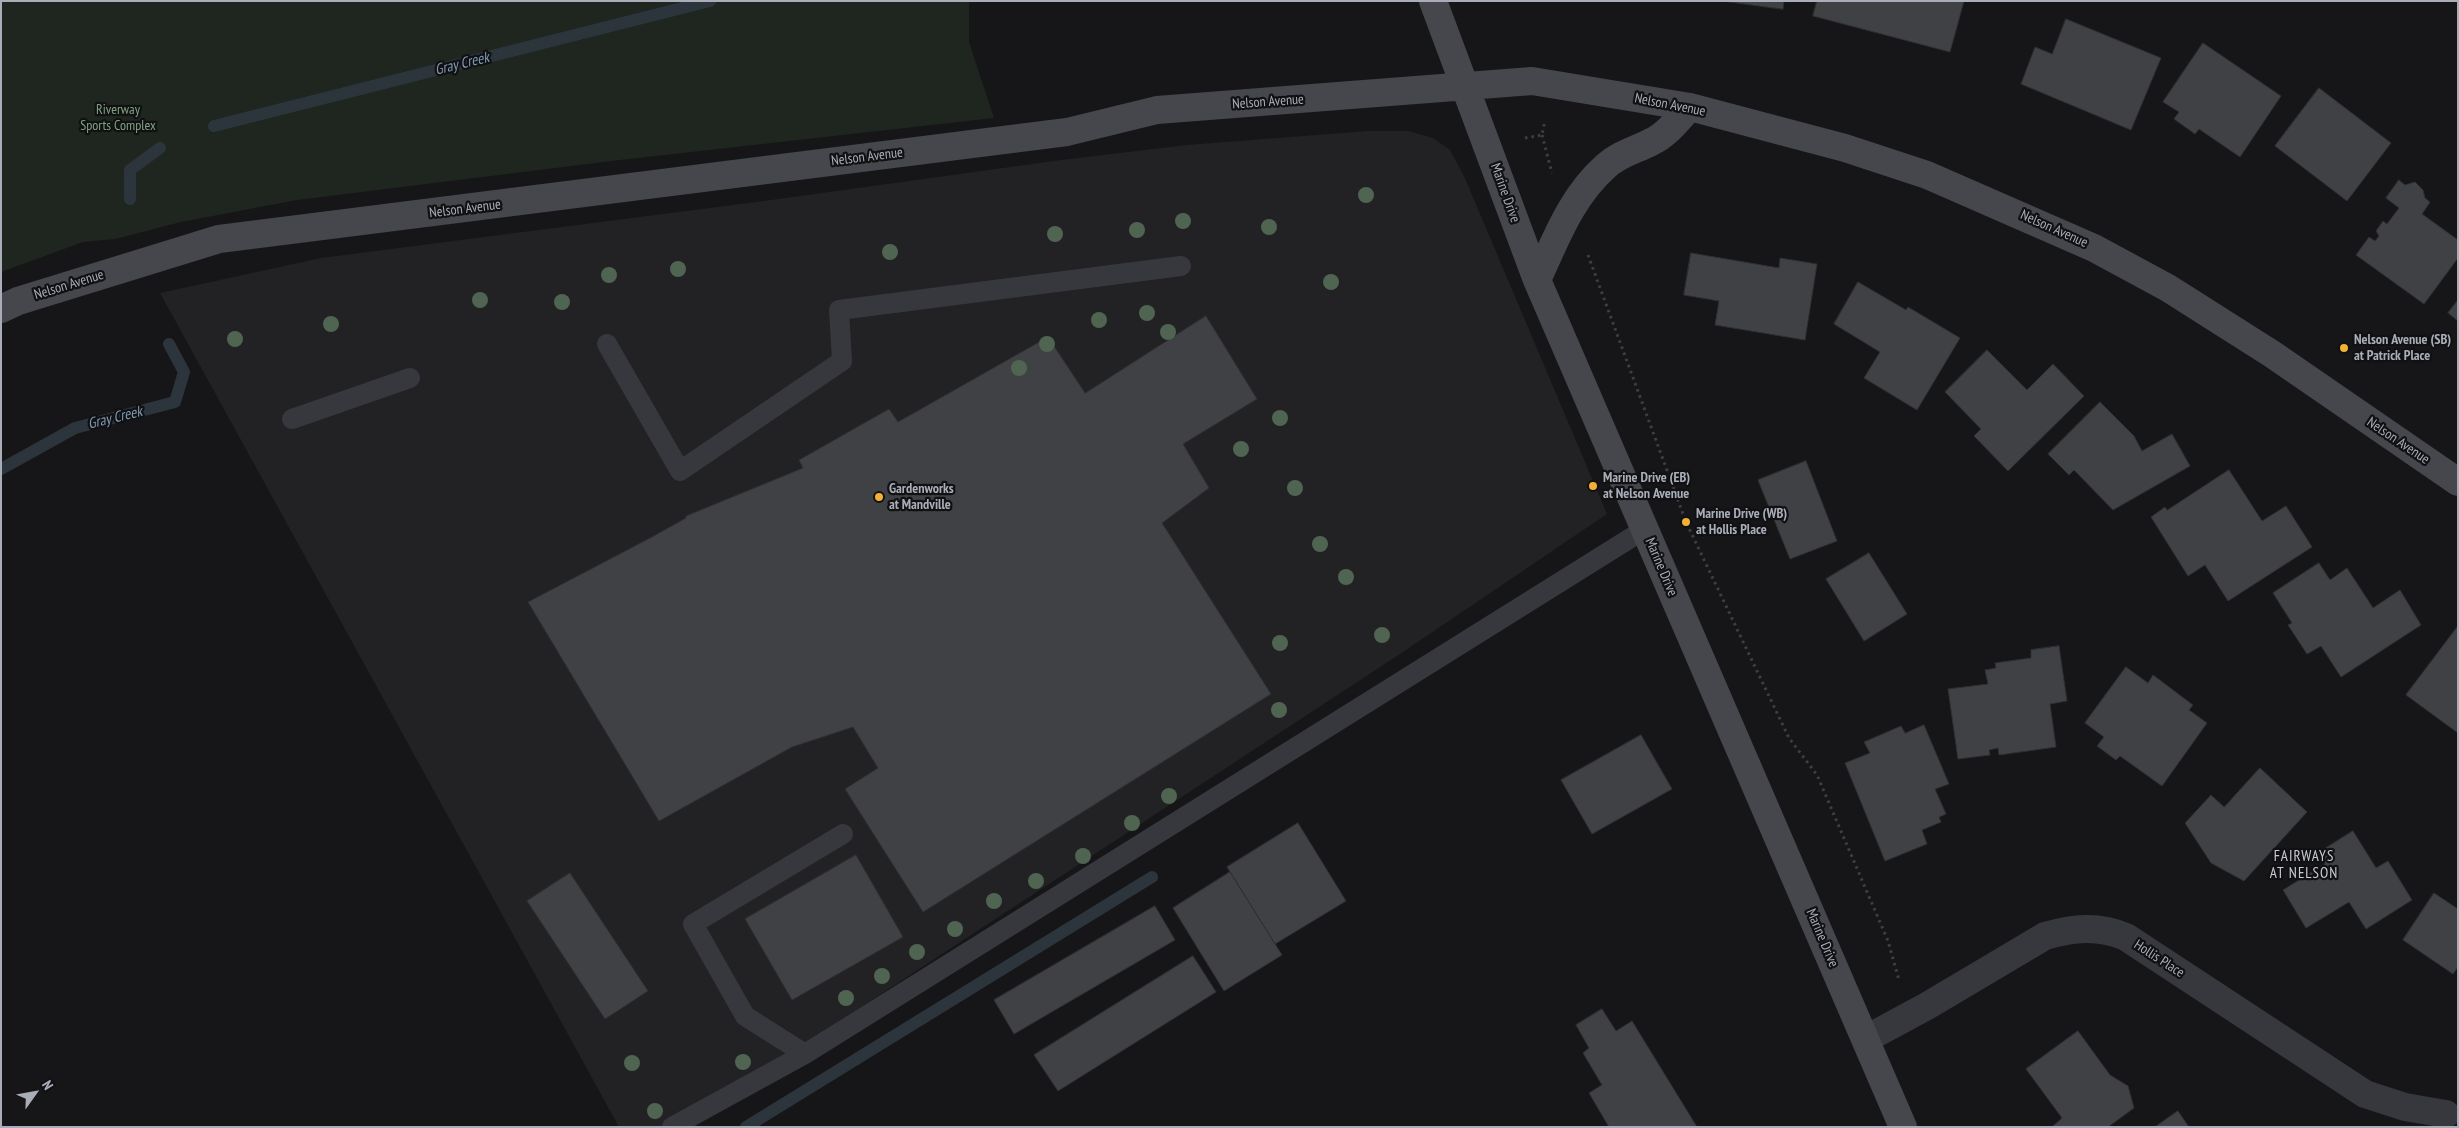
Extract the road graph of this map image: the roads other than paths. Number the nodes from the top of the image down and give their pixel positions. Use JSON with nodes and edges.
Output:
{"nodes":[{"id":1,"x":1433,"y":1,"type":"edge"},
{"id":2,"x":1464,"y":85,"type":"junction"},
{"id":3,"x":1690,"y":107,"type":"junction"},
{"id":4,"x":1181,"y":266,"type":"dead end"},
{"id":5,"x":1537,"y":280,"type":"junction"},
{"id":6,"x":1,"y":309,"type":"edge"},
{"id":7,"x":607,"y":344,"type":"dead end"},
{"id":8,"x":410,"y":378,"type":"dead end"},
{"id":9,"x":292,"y":419,"type":"dead end"},
{"id":10,"x":2458,"y":482,"type":"edge"},
{"id":11,"x":1645,"y":529,"type":"junction"},
{"id":12,"x":843,"y":834,"type":"dead end"},
{"id":13,"x":1866,"y":1039,"type":"junction"},
{"id":14,"x":805,"y":1054,"type":"junction"},
{"id":15,"x":2446,"y":1114,"type":"dead end"},
{"id":16,"x":672,"y":1127,"type":"edge"},
{"id":17,"x":1903,"y":1127,"type":"edge"}],
"edges":[{"from":1,"to":2,"type":"street","name":"Marine Drive"},
{"from":2,"to":3,"type":"street","name":"Nelson Avenue"},
{"from":2,"to":5,"type":"street","name":"Marine Drive"},
{"from":2,"to":6,"type":"street","name":"Nelson Avenue"},
{"from":3,"to":5,"type":"street"},
{"from":3,"to":10,"type":"street","name":"Nelson Avenue"},
{"from":4,"to":7,"type":"lane"},
{"from":5,"to":11,"type":"street","name":"Marine Drive"},
{"from":8,"to":9,"type":"lane"},
{"from":11,"to":13,"type":"street","name":"Marine Drive"},
{"from":11,"to":14,"type":"lane"},
{"from":12,"to":14,"type":"lane"},
{"from":13,"to":15,"type":"street","name":"Hollis Place"},
{"from":13,"to":17,"type":"street","name":"Marine Drive"},
{"from":14,"to":16,"type":"lane"}]}
